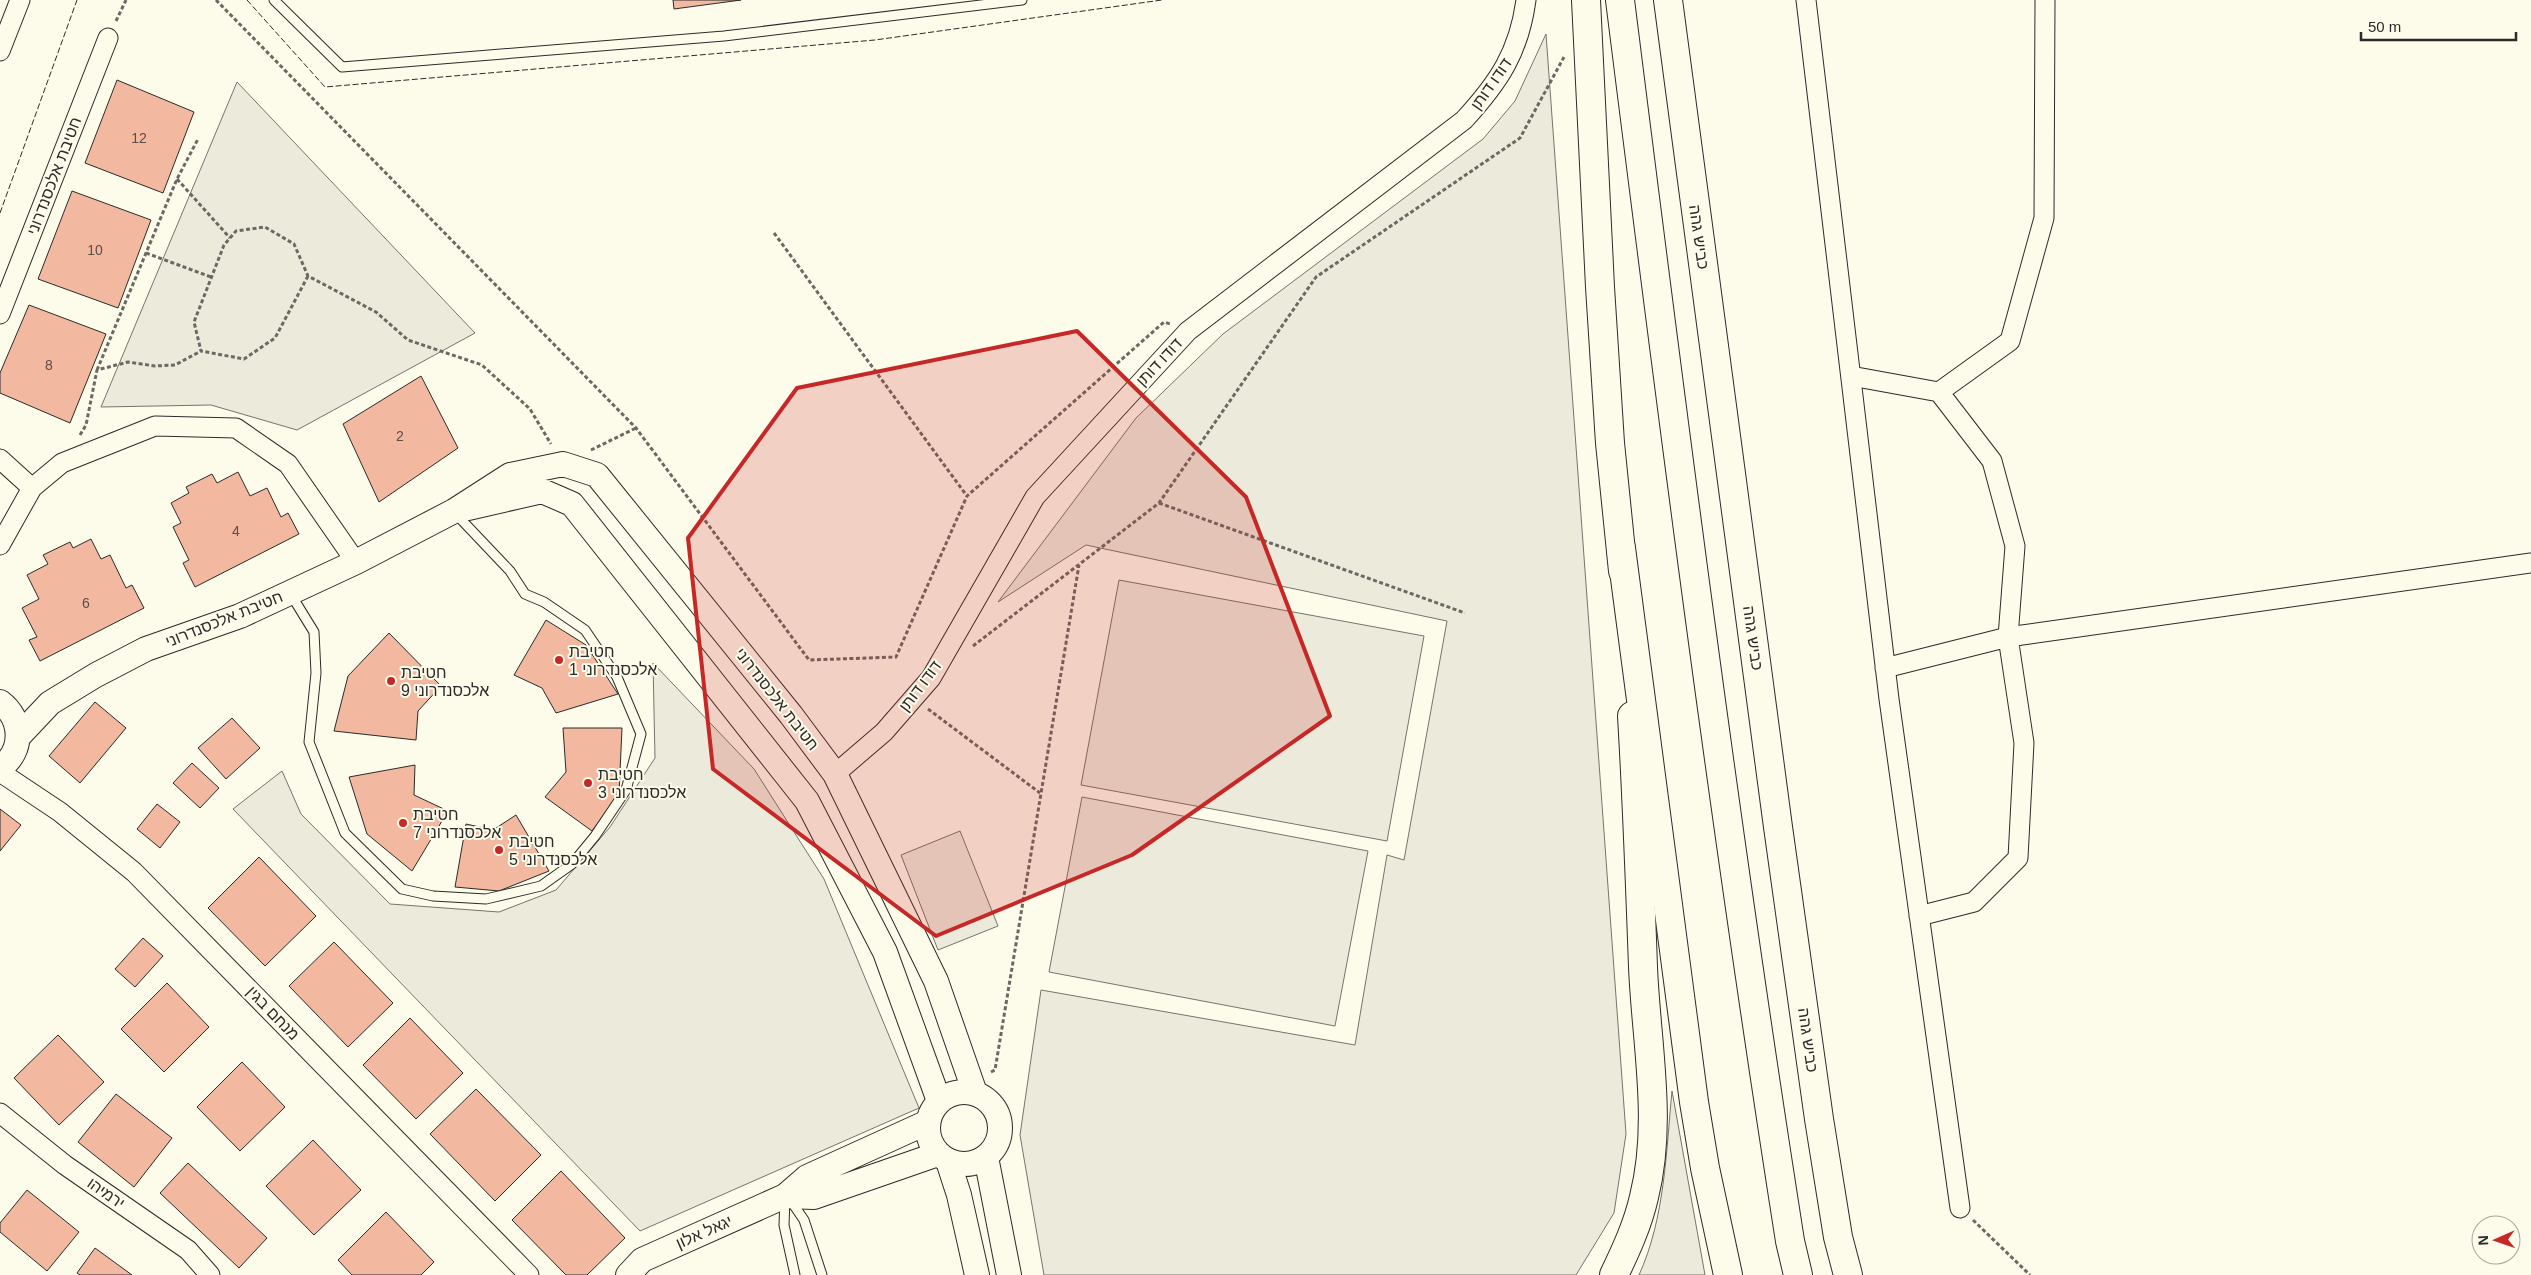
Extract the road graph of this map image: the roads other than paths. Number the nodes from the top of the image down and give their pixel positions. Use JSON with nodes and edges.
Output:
{"nodes":[{"id":1,"x":20,"y":0,"type":"edge"},
{"id":2,"x":274,"y":0,"type":"edge"},
{"id":3,"x":1022,"y":0,"type":"edge"},
{"id":4,"x":1526,"y":0,"type":"edge"},
{"id":5,"x":1586,"y":0,"type":"edge"},
{"id":6,"x":1620,"y":0,"type":"edge"},
{"id":7,"x":1668,"y":0,"type":"edge"},
{"id":8,"x":1806,"y":0,"type":"edge"},
{"id":9,"x":2045,"y":0,"type":"edge"},
{"id":10,"x":108,"y":38,"type":"dead end"},
{"id":11,"x":0,"y":51,"type":"edge"},
{"id":12,"x":0,"y":314,"type":"edge"},
{"id":13,"x":1850,"y":376,"type":"junction"},
{"id":14,"x":1939,"y":392,"type":"junction"},
{"id":15,"x":0,"y":459,"type":"edge"},
{"id":16,"x":32,"y":488,"type":"junction"},
{"id":17,"x":454,"y":511,"type":"junction"},
{"id":18,"x":0,"y":545,"type":"edge"},
{"id":19,"x":1621,"y":548,"type":"junction"},
{"id":20,"x":356,"y":562,"type":"junction"},
{"id":21,"x":2531,"y":562,"type":"edge"},
{"id":22,"x":290,"y":593,"type":"junction"},
{"id":23,"x":2008,"y":638,"type":"junction"},
{"id":24,"x":1886,"y":668,"type":"junction"},
{"id":25,"x":50,"y":703,"type":"junction"},
{"id":26,"x":4,"y":704,"type":"edge"},
{"id":27,"x":18,"y":737,"type":"junction"},
{"id":28,"x":0,"y":768,"type":"edge"},
{"id":29,"x":0,"y":772,"type":"edge"},
{"id":30,"x":835,"y":774,"type":"junction"},
{"id":31,"x":1920,"y":916,"type":"junction"},
{"id":32,"x":975,"y":1093,"type":"junction"},
{"id":33,"x":939,"y":1101,"type":"junction"},
{"id":34,"x":0,"y":1113,"type":"edge"},
{"id":35,"x":928,"y":1122,"type":"junction"},
{"id":36,"x":986,"y":1157,"type":"junction"},
{"id":37,"x":943,"y":1158,"type":"junction"},
{"id":38,"x":786,"y":1196,"type":"junction"},
{"id":39,"x":1960,"y":1208,"type":"road end"},
{"id":40,"x":210,"y":1275,"type":"edge"},
{"id":41,"x":529,"y":1275,"type":"edge"},
{"id":42,"x":628,"y":1275,"type":"edge"},
{"id":43,"x":795,"y":1275,"type":"edge"},
{"id":44,"x":822,"y":1275,"type":"edge"},
{"id":45,"x":977,"y":1275,"type":"edge"},
{"id":46,"x":1009,"y":1275,"type":"edge"},
{"id":47,"x":1614,"y":1275,"type":"edge"},
{"id":48,"x":1728,"y":1275,"type":"edge"},
{"id":49,"x":1798,"y":1275,"type":"edge"},
{"id":50,"x":1848,"y":1275,"type":"edge"}],
"edges":[{"from":1,"to":11,"type":"street"},
{"from":2,"to":3,"type":"lane"},
{"from":4,"to":30,"type":"street","name":"דודו דותן"},
{"from":5,"to":19,"type":"highway"},
{"from":6,"to":49,"type":"highway"},
{"from":7,"to":50,"type":"highway","name":"כביש גהה"},
{"from":8,"to":13,"type":"street"},
{"from":9,"to":14,"type":"street"},
{"from":10,"to":12,"type":"street","name":"חטיבת אלכסנדרוני"},
{"from":13,"to":14,"type":"street"},
{"from":13,"to":24,"type":"street"},
{"from":14,"to":23,"type":"street"},
{"from":15,"to":16,"type":"street"},
{"from":16,"to":18,"type":"street"},
{"from":16,"to":20,"type":"street"},
{"from":17,"to":20,"type":"street","name":"חטיבת אלכסנדרוני"},
{"from":17,"to":22,"type":"lane"},
{"from":17,"to":30,"type":"street","name":"חטיבת אלכסנדרוני"},
{"from":17,"to":33,"type":"street","name":"חטיבת אלכסנדרוני"},
{"from":19,"to":47,"type":"highway"},
{"from":19,"to":48,"type":"highway"},
{"from":20,"to":22,"type":"street","name":"חטיבת אלכסנדרוני"},
{"from":21,"to":23,"type":"street"},
{"from":22,"to":25,"type":"street","name":"חטיבת אלכסנדרוני"},
{"from":23,"to":24,"type":"street"},
{"from":23,"to":31,"type":"street"},
{"from":24,"to":31,"type":"street"},
{"from":25,"to":26,"type":"street","name":"חטיבת אלכסנדרוני"},
{"from":25,"to":27,"type":"street","name":"חטיבת אלכסנדרוני"},
{"from":26,"to":27,"type":"street"},
{"from":27,"to":28,"type":"street"},
{"from":29,"to":41,"type":"street","name":"מנחם בגין"},
{"from":30,"to":32,"type":"street","name":"חטיבת אלכסנדרוני"},
{"from":31,"to":39,"type":"street"},
{"from":32,"to":33,"type":"street"},
{"from":32,"to":36,"type":"street"},
{"from":33,"to":35,"type":"street"},
{"from":34,"to":40,"type":"street","name":"ירמיהו"},
{"from":35,"to":37,"type":"street"},
{"from":35,"to":38,"type":"street","name":"יגאל אלון"},
{"from":36,"to":37,"type":"street"},
{"from":36,"to":46,"type":"street"},
{"from":37,"to":38,"type":"street","name":"יגאל אלון"},
{"from":37,"to":45,"type":"street"},
{"from":38,"to":42,"type":"street","name":"יגאל אלון"},
{"from":38,"to":43,"type":"lane"},
{"from":38,"to":44,"type":"lane"}]}
